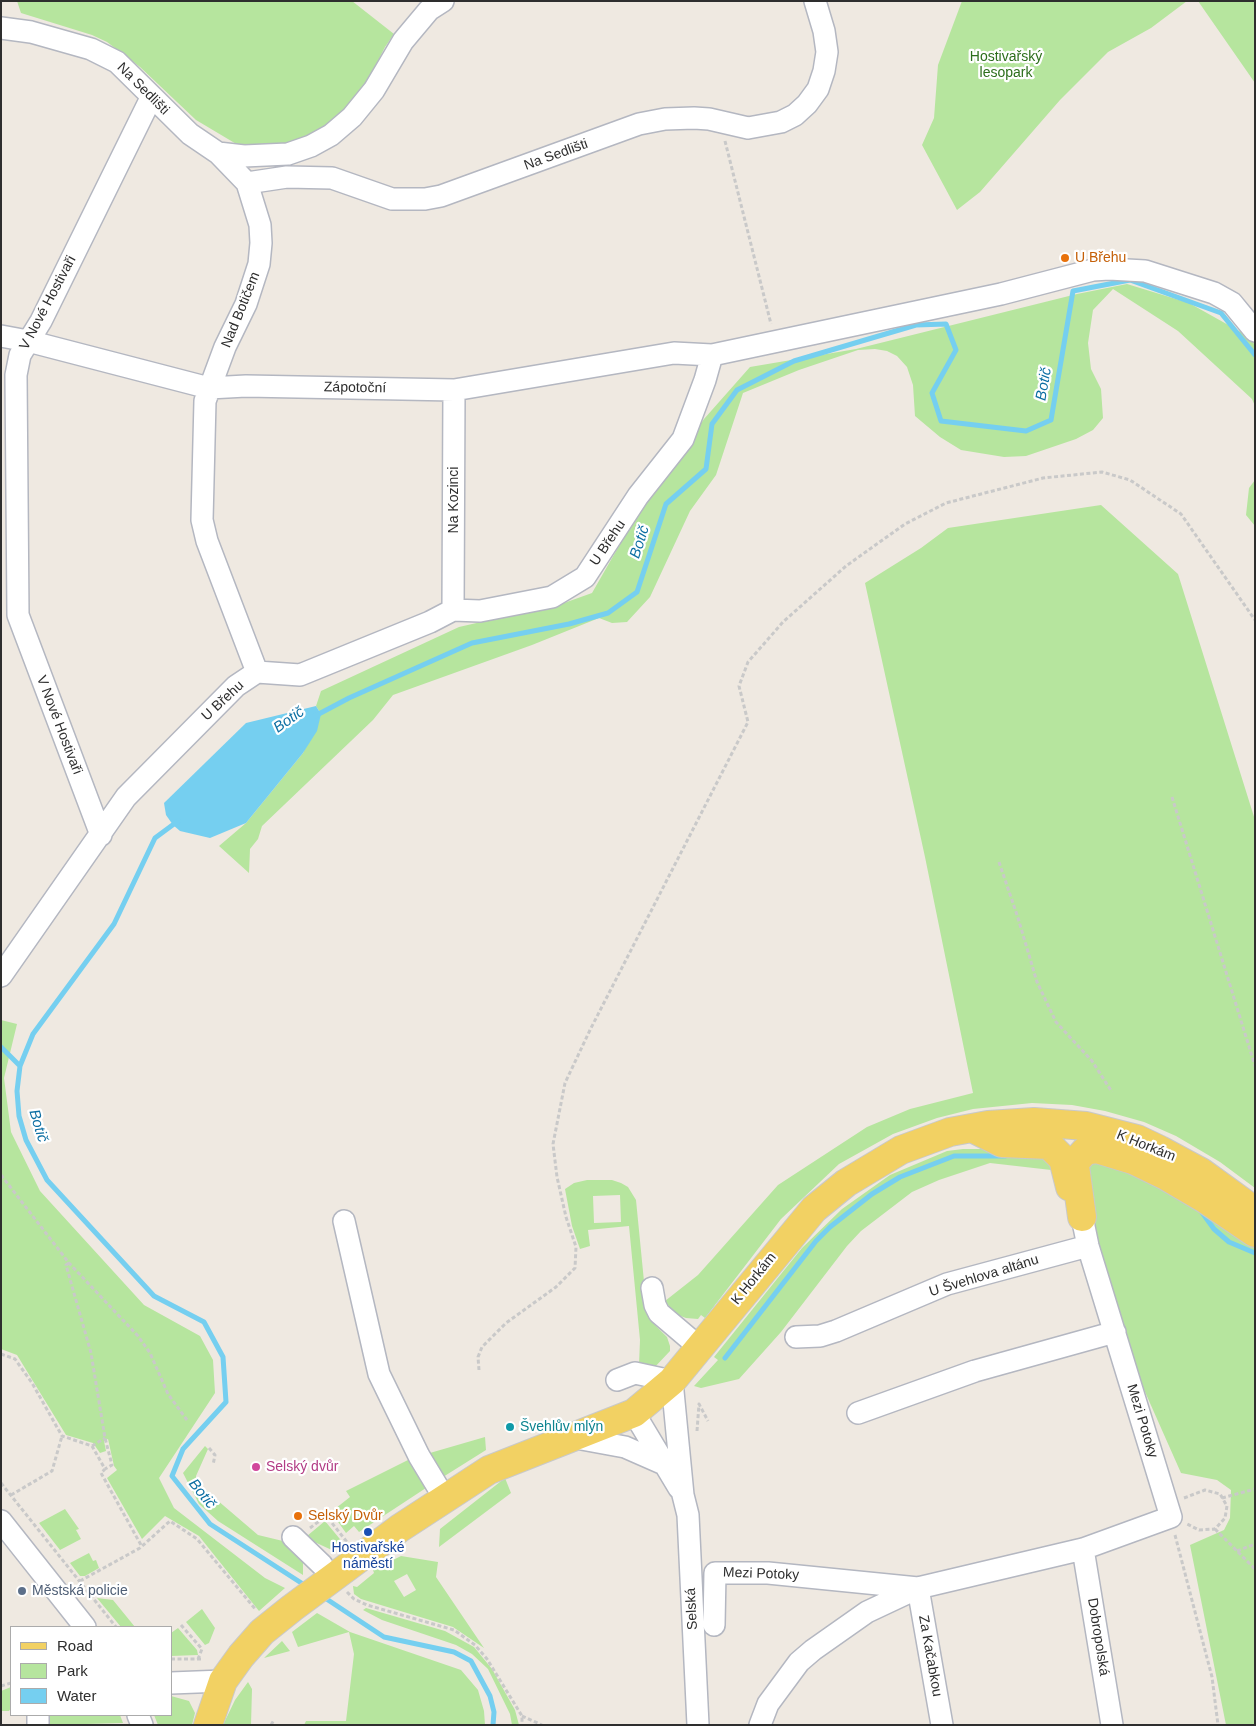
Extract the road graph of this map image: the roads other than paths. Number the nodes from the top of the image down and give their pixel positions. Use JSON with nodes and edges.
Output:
{"nodes":[{"id":1,"x":443,"y":1,"type":"edge"},
{"id":2,"x":815,"y":1,"type":"edge"},
{"id":3,"x":1,"y":28,"type":"edge"},
{"id":4,"x":151,"y":98,"type":"junction"},
{"id":5,"x":218,"y":152,"type":"junction"},
{"id":6,"x":246,"y":182,"type":"junction"},
{"id":7,"x":1255,"y":331,"type":"edge"},
{"id":8,"x":1,"y":336,"type":"edge"},
{"id":9,"x":28,"y":341,"type":"junction"},
{"id":10,"x":712,"y":355,"type":"junction"},
{"id":11,"x":209,"y":388,"type":"junction"},
{"id":12,"x":454,"y":390,"type":"junction"},
{"id":13,"x":453,"y":610,"type":"junction"},
{"id":14,"x":10,"y":615,"type":"edge"},
{"id":15,"x":257,"y":672,"type":"junction"},
{"id":16,"x":101,"y":835,"type":"junction"},
{"id":17,"x":1,"y":976,"type":"edge"},
{"id":18,"x":970,"y":1128,"type":"junction"},
{"id":19,"x":1080,"y":1211,"type":"junction"},
{"id":20,"x":1255,"y":1211,"type":"edge"},
{"id":21,"x":344,"y":1221,"type":"dead end"},
{"id":22,"x":1255,"y":1233,"type":"edge"},
{"id":23,"x":1088,"y":1246,"type":"junction"},
{"id":24,"x":652,"y":1288,"type":"dead end"},
{"id":25,"x":1115,"y":1332,"type":"junction"},
{"id":26,"x":796,"y":1337,"type":"dead end"},
{"id":27,"x":700,"y":1347,"type":"junction"},
{"id":28,"x":617,"y":1380,"type":"dead end"},
{"id":29,"x":672,"y":1381,"type":"junction"},
{"id":30,"x":634,"y":1413,"type":"junction"},
{"id":31,"x":858,"y":1414,"type":"dead end"},
{"id":32,"x":576,"y":1438,"type":"junction"},
{"id":33,"x":666,"y":1466,"type":"junction"},
{"id":34,"x":683,"y":1495,"type":"junction"},
{"id":35,"x":445,"y":1499,"type":"junction"},
{"id":36,"x":1,"y":1521,"type":"edge"},
{"id":37,"x":293,"y":1537,"type":"dead end"},
{"id":38,"x":1083,"y":1549,"type":"junction"},
{"id":39,"x":329,"y":1580,"type":"junction"},
{"id":40,"x":918,"y":1588,"type":"junction"},
{"id":41,"x":714,"y":1625,"type":"dead end"},
{"id":42,"x":84,"y":1626,"type":"edge"},
{"id":43,"x":223,"y":1681,"type":"junction"},
{"id":44,"x":172,"y":1683,"type":"edge"},
{"id":45,"x":208,"y":1725,"type":"edge"},
{"id":46,"x":698,"y":1725,"type":"edge"},
{"id":47,"x":760,"y":1725,"type":"edge"},
{"id":48,"x":942,"y":1725,"type":"edge"},
{"id":49,"x":1112,"y":1725,"type":"edge"}],
"edges":[{"from":1,"to":5,"type":"street"},
{"from":2,"to":6,"type":"street","name":"Na Sedlišti"},
{"from":3,"to":4,"type":"street","name":"Na Sedlišti"},
{"from":4,"to":5,"type":"street","name":"Na Sedlišti"},
{"from":4,"to":9,"type":"street","name":"V Nové Hostivaři"},
{"from":5,"to":6,"type":"street","name":"Nad Botičem"},
{"from":6,"to":11,"type":"street","name":"Nad Botičem"},
{"from":7,"to":10,"type":"street"},
{"from":8,"to":9,"type":"street","name":"Zápotoční"},
{"from":9,"to":11,"type":"street","name":"Zápotoční"},
{"from":9,"to":14,"type":"street","name":"V Nové Hostivaři"},
{"from":10,"to":12,"type":"street","name":"Zápotoční"},
{"from":10,"to":13,"type":"street","name":"U Břehu"},
{"from":11,"to":12,"type":"street","name":"Zápotoční"},
{"from":11,"to":15,"type":"street","name":"Nad Botičem"},
{"from":12,"to":13,"type":"street","name":"Na Kozinci"},
{"from":13,"to":15,"type":"street","name":"U Břehu"},
{"from":14,"to":16,"type":"street","name":"V Nové Hostivaři"},
{"from":15,"to":16,"type":"street","name":"U Břehu"},
{"from":16,"to":17,"type":"street","name":"U Břehu"},
{"from":18,"to":19,"type":"main road"},
{"from":18,"to":20,"type":"main road","name":"K Horkám"},
{"from":18,"to":27,"type":"main road","name":"K Horkám"},
{"from":19,"to":22,"type":"main road"},
{"from":19,"to":23,"type":"street"},
{"from":21,"to":35,"type":"street"},
{"from":23,"to":25,"type":"street","name":"Mezi Potoky"},
{"from":23,"to":26,"type":"street","name":"U Švehlova altánu"},
{"from":24,"to":27,"type":"street"},
{"from":25,"to":31,"type":"street"},
{"from":25,"to":38,"type":"street","name":"Mezi Potoky"},
{"from":27,"to":29,"type":"main road","name":"K Horkám"},
{"from":28,"to":29,"type":"street"},
{"from":29,"to":30,"type":"main road","name":"K Horkám"},
{"from":29,"to":34,"type":"street","name":"Selská"},
{"from":30,"to":32,"type":"main road","name":"K Horkám"},
{"from":30,"to":33,"type":"street","name":"Selská"},
{"from":32,"to":33,"type":"street"},
{"from":32,"to":35,"type":"main road","name":"K Horkám"},
{"from":33,"to":34,"type":"street","name":"Selská"},
{"from":34,"to":46,"type":"street","name":"Selská"},
{"from":35,"to":39,"type":"main road","name":"K Horkám"},
{"from":36,"to":42,"type":"street"},
{"from":37,"to":39,"type":"street"},
{"from":38,"to":40,"type":"street","name":"Mezi Potoky"},
{"from":38,"to":49,"type":"street","name":"Dobropolská"},
{"from":39,"to":43,"type":"main road","name":"K Horkám"},
{"from":40,"to":41,"type":"street","name":"Mezi Potoky"},
{"from":40,"to":47,"type":"street","name":"Mezi Potoky"},
{"from":40,"to":48,"type":"street","name":"Za Kačabkou"},
{"from":43,"to":44,"type":"street"},
{"from":43,"to":45,"type":"main road"}]}
